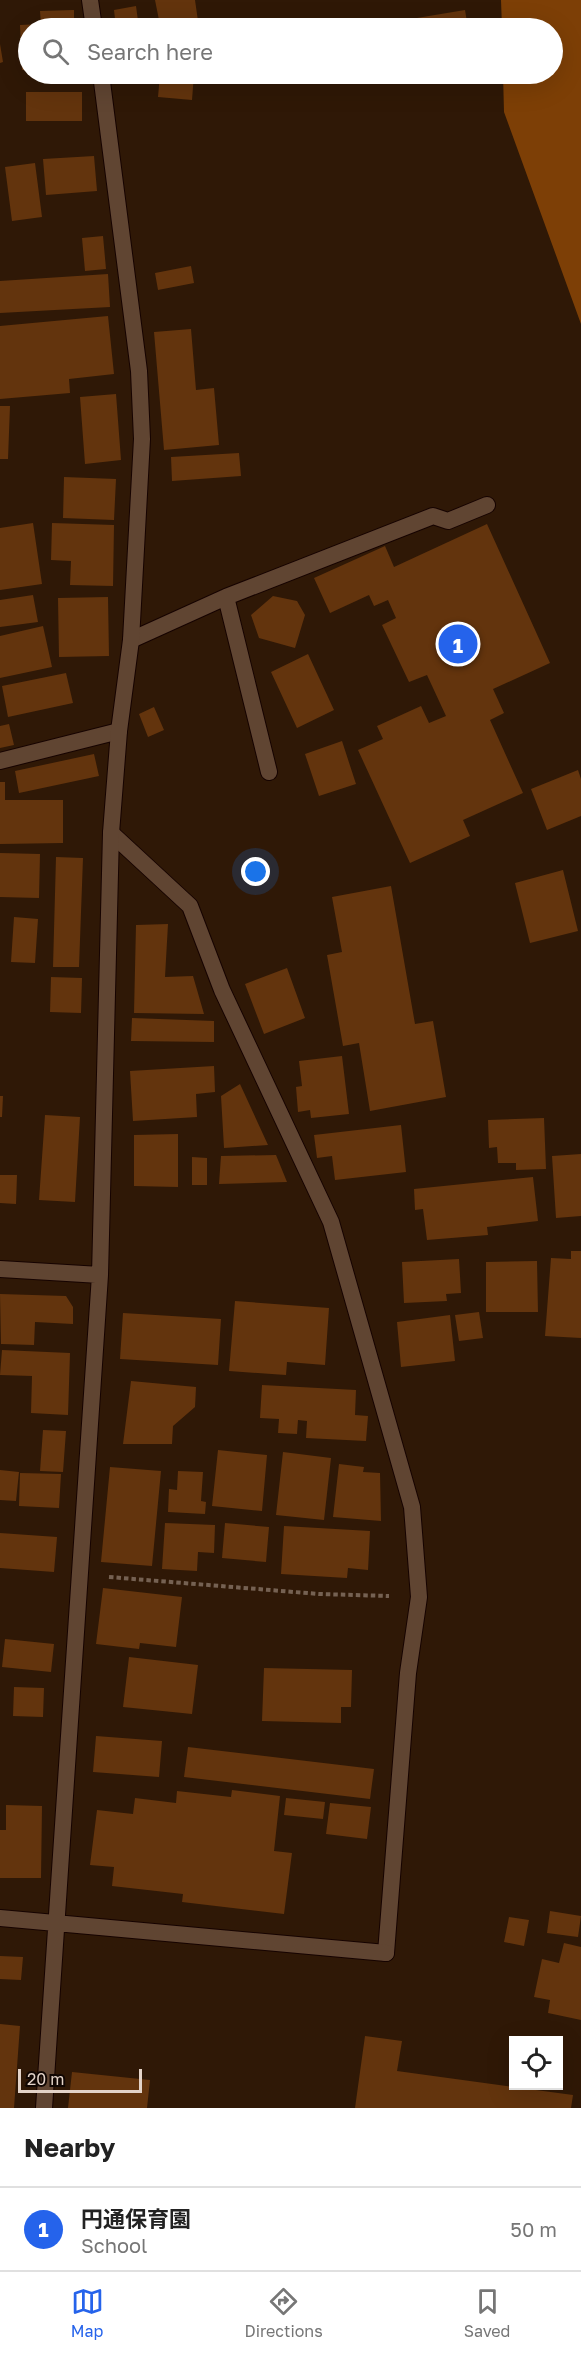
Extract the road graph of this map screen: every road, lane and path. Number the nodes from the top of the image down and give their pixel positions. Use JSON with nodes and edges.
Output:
{"nodes":[{"id":1,"x":90,"y":0,"type":"edge"},
{"id":2,"x":93,"y":18,"type":"edge"},
{"id":3,"x":102,"y":84,"type":"edge"},
{"id":4,"x":487,"y":506,"type":"dead end"},
{"id":5,"x":226,"y":597,"type":"junction"},
{"id":6,"x":131,"y":639,"type":"junction"},
{"id":7,"x":119,"y":731,"type":"junction"},
{"id":8,"x":0,"y":761,"type":"edge"},
{"id":9,"x":269,"y":772,"type":"dead end"},
{"id":10,"x":111,"y":833,"type":"junction"},
{"id":11,"x":0,"y":1269,"type":"edge"},
{"id":12,"x":100,"y":1275,"type":"junction"},
{"id":13,"x":81,"y":1575,"type":"junction"},
{"id":14,"x":419,"y":1597,"type":"junction"},
{"id":15,"x":0,"y":1918,"type":"edge"},
{"id":16,"x":57,"y":1922,"type":"junction"},
{"id":17,"x":44,"y":2108,"type":"edge"}],
"edges":[{"from":1,"to":2,"type":"street"},
{"from":3,"to":6,"type":"street"},
{"from":4,"to":5,"type":"street"},
{"from":5,"to":6,"type":"street"},
{"from":5,"to":9,"type":"street"},
{"from":6,"to":7,"type":"street"},
{"from":7,"to":8,"type":"street"},
{"from":7,"to":10,"type":"street"},
{"from":10,"to":12,"type":"street"},
{"from":10,"to":14,"type":"street"},
{"from":11,"to":12,"type":"street"},
{"from":12,"to":13,"type":"street"},
{"from":13,"to":14,"type":"path"},
{"from":13,"to":16,"type":"street"},
{"from":14,"to":16,"type":"street"},
{"from":15,"to":16,"type":"street"},
{"from":16,"to":17,"type":"street"}]}
